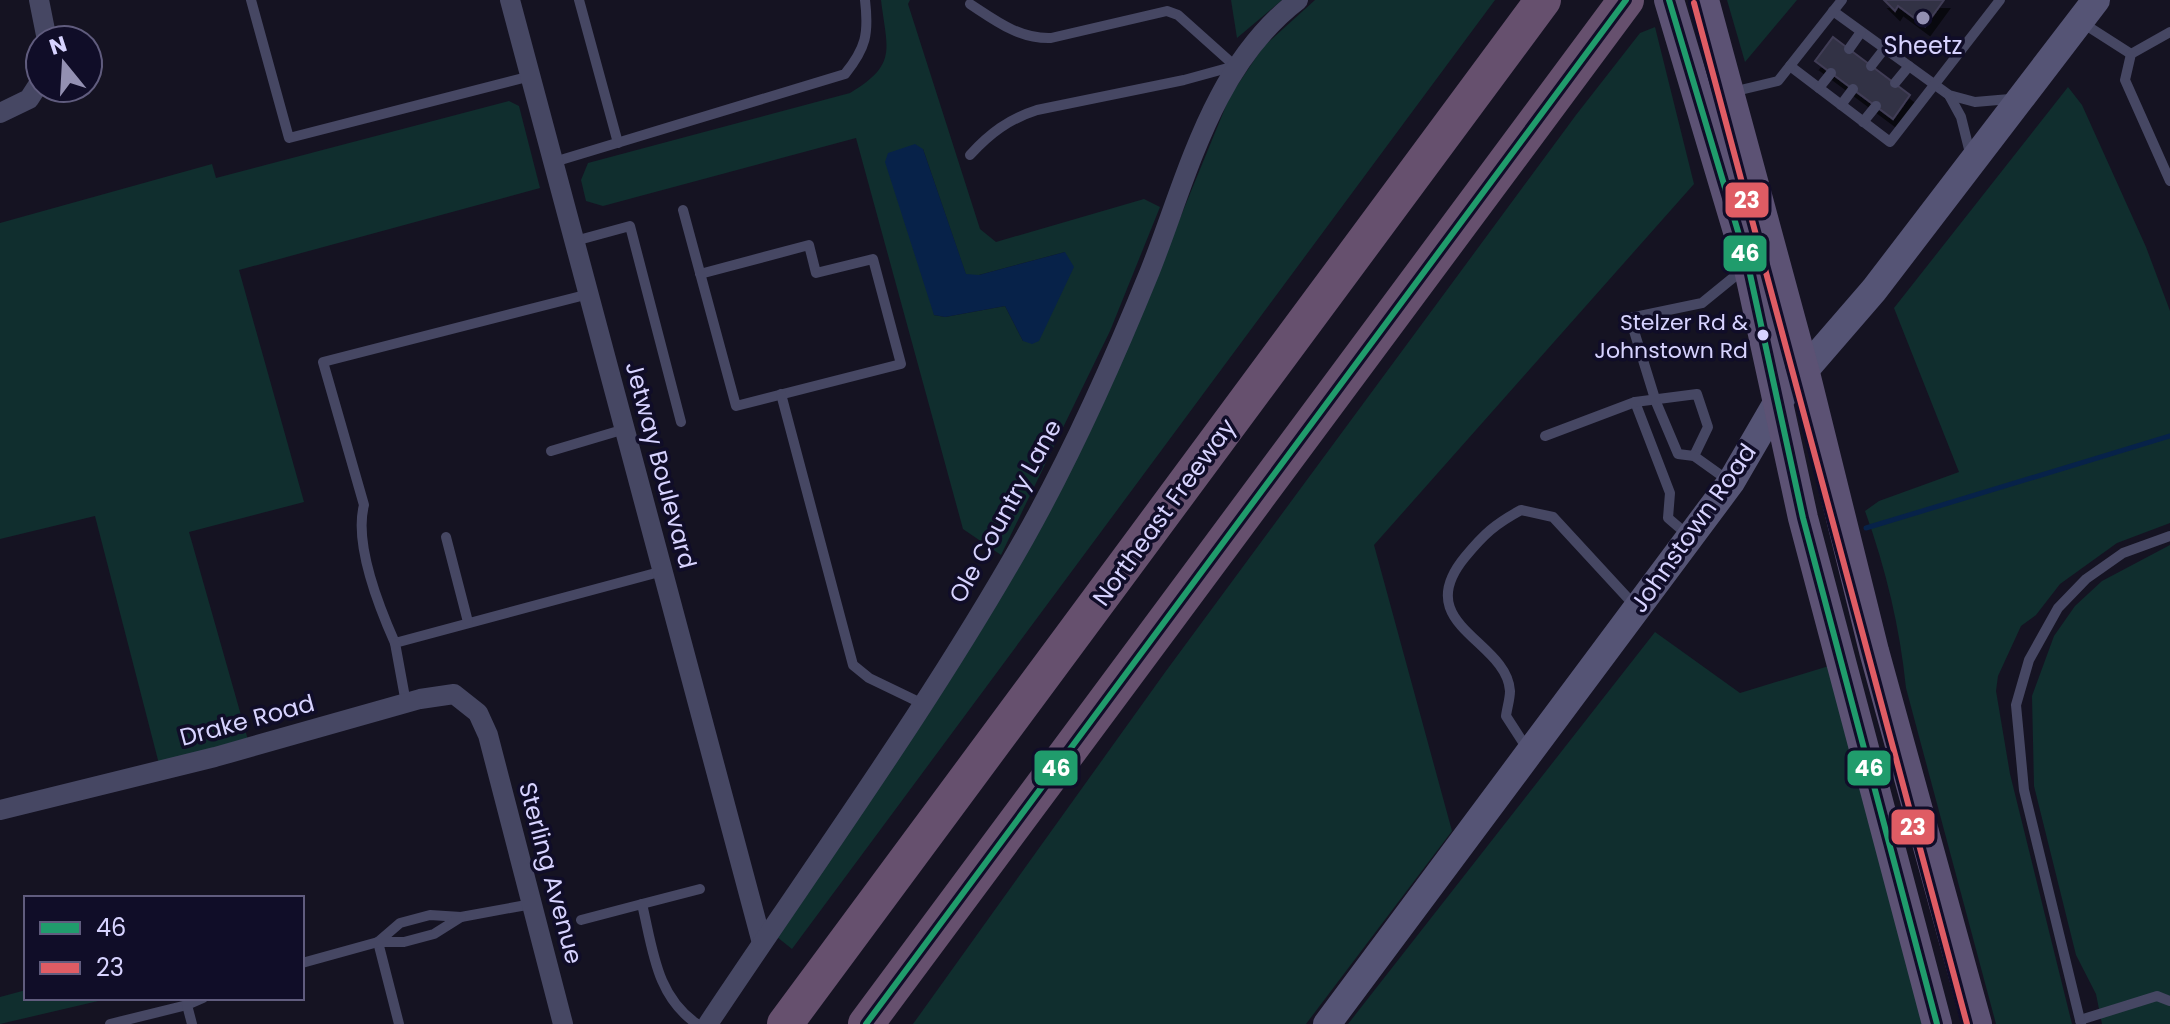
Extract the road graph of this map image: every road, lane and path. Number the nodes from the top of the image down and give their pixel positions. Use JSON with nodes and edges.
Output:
{"nodes":[{"id":1,"x":39,"y":0,"type":"edge"},
{"id":2,"x":251,"y":0,"type":"edge"},
{"id":3,"x":510,"y":0,"type":"edge"},
{"id":4,"x":579,"y":0,"type":"edge"},
{"id":5,"x":865,"y":0,"type":"edge"},
{"id":6,"x":1298,"y":0,"type":"edge"},
{"id":7,"x":1543,"y":0,"type":"edge"},
{"id":8,"x":1626,"y":0,"type":"edge"},
{"id":9,"x":1669,"y":0,"type":"edge"},
{"id":10,"x":1704,"y":0,"type":"edge"},
{"id":11,"x":1842,"y":0,"type":"edge"},
{"id":12,"x":2000,"y":0,"type":"edge"},
{"id":13,"x":970,"y":4,"type":"dead end"},
{"id":14,"x":1833,"y":11,"type":"junction"},
{"id":15,"x":2088,"y":11,"type":"edge"},
{"id":16,"x":44,"y":24,"type":"edge"},
{"id":17,"x":1861,"y":32,"type":"junction"},
{"id":18,"x":2170,"y":32,"type":"edge"},
{"id":19,"x":1885,"y":48,"type":"junction"},
{"id":20,"x":1849,"y":49,"type":"dead end"},
{"id":21,"x":2131,"y":54,"type":"junction"},
{"id":22,"x":1235,"y":66,"type":"junction"},
{"id":23,"x":1790,"y":66,"type":"junction"},
{"id":24,"x":1871,"y":66,"type":"dead end"},
{"id":25,"x":1909,"y":66,"type":"junction"},
{"id":26,"x":1831,"y":73,"type":"dead end"},
{"id":27,"x":531,"y":76,"type":"junction"},
{"id":28,"x":1895,"y":83,"type":"dead end"},
{"id":29,"x":1935,"y":84,"type":"junction"},
{"id":30,"x":1819,"y":88,"type":"junction"},
{"id":31,"x":1853,"y":89,"type":"dead end"},
{"id":32,"x":1731,"y":92,"type":"junction"},
{"id":33,"x":1949,"y":95,"type":"junction"},
{"id":34,"x":2022,"y":95,"type":"junction"},
{"id":35,"x":24,"y":101,"type":"edge"},
{"id":36,"x":1841,"y":105,"type":"junction"},
{"id":37,"x":1876,"y":106,"type":"dead end"},
{"id":38,"x":1,"y":112,"type":"edge"},
{"id":39,"x":1863,"y":122,"type":"junction"},
{"id":40,"x":618,"y":143,"type":"junction"},
{"id":41,"x":970,"y":155,"type":"dead end"},
{"id":42,"x":554,"y":162,"type":"junction"},
{"id":43,"x":1970,"y":163,"type":"junction"},
{"id":44,"x":2170,"y":181,"type":"edge"},
{"id":45,"x":683,"y":210,"type":"dead end"},
{"id":46,"x":575,"y":241,"type":"junction"},
{"id":47,"x":1748,"y":265,"type":"junction"},
{"id":48,"x":700,"y":274,"type":"junction"},
{"id":49,"x":589,"y":294,"type":"junction"},
{"id":50,"x":1805,"y":373,"type":"junction"},
{"id":51,"x":781,"y":394,"type":"junction"},
{"id":52,"x":1778,"y":401,"type":"junction"},
{"id":53,"x":1635,"y":402,"type":"junction"},
{"id":54,"x":1656,"y":402,"type":"junction"},
{"id":55,"x":681,"y":422,"type":"dead end"},
{"id":56,"x":625,"y":429,"type":"junction"},
{"id":57,"x":1545,"y":436,"type":"dead end"},
{"id":58,"x":551,"y":451,"type":"dead end"},
{"id":59,"x":1694,"y":456,"type":"junction"},
{"id":60,"x":1731,"y":482,"type":"junction"},
{"id":61,"x":2170,"y":536,"type":"edge"},
{"id":62,"x":446,"y":537,"type":"dead end"},
{"id":63,"x":1690,"y":537,"type":"junction"},
{"id":64,"x":663,"y":571,"type":"junction"},
{"id":65,"x":1637,"y":608,"type":"junction"},
{"id":66,"x":468,"y":622,"type":"junction"},
{"id":67,"x":395,"y":643,"type":"junction"},
{"id":68,"x":406,"y":703,"type":"junction"},
{"id":69,"x":923,"y":704,"type":"junction"},
{"id":70,"x":488,"y":735,"type":"joint"},
{"id":71,"x":1530,"y":752,"type":"junction"},
{"id":72,"x":0,"y":810,"type":"edge"},
{"id":73,"x":700,"y":889,"type":"dead end"},
{"id":74,"x":532,"y":904,"type":"junction"},
{"id":75,"x":642,"y":904,"type":"junction"},
{"id":76,"x":461,"y":917,"type":"junction"},
{"id":77,"x":581,"y":920,"type":"dead end"},
{"id":78,"x":378,"y":942,"type":"junction"},
{"id":79,"x":762,"y":943,"type":"junction"},
{"id":80,"x":304,"y":962,"type":"edge"},
{"id":81,"x":198,"y":1000,"type":"edge"},
{"id":82,"x":2170,"y":1001,"type":"edge"},
{"id":83,"x":187,"y":1005,"type":"junction"},
{"id":84,"x":2081,"y":1022,"type":"edge"},
{"id":85,"x":110,"y":1024,"type":"edge"},
{"id":86,"x":192,"y":1024,"type":"edge"},
{"id":87,"x":399,"y":1024,"type":"edge"},
{"id":88,"x":563,"y":1024,"type":"edge"},
{"id":89,"x":697,"y":1024,"type":"edge"},
{"id":90,"x":708,"y":1024,"type":"edge"},
{"id":91,"x":785,"y":1024,"type":"edge"},
{"id":92,"x":866,"y":1024,"type":"edge"},
{"id":93,"x":1327,"y":1024,"type":"edge"},
{"id":94,"x":1937,"y":1024,"type":"edge"},
{"id":95,"x":1977,"y":1024,"type":"edge"}],
"edges":[{"from":1,"to":16,"type":"street"},
{"from":2,"to":27,"type":"lane"},
{"from":3,"to":27,"type":"street","name":"Jetway Boulevard"},
{"from":4,"to":40,"type":"lane"},
{"from":5,"to":40,"type":"lane"},
{"from":6,"to":22,"type":"street","name":"Ole Country Lane"},
{"from":7,"to":91,"type":"highway","name":"Northeast Freeway"},
{"from":8,"to":92,"type":"highway"},
{"from":9,"to":47,"type":"main road"},
{"from":10,"to":32,"type":"main road"},
{"from":11,"to":14,"type":"lane"},
{"from":12,"to":29,"type":"lane"},
{"from":13,"to":22,"type":"lane"},
{"from":14,"to":17,"type":"lane"},
{"from":14,"to":23,"type":"lane"},
{"from":15,"to":21,"type":"lane"},
{"from":15,"to":34,"type":"main road","name":"Johnstown Road"},
{"from":17,"to":19,"type":"lane"},
{"from":17,"to":20,"type":"lane"},
{"from":18,"to":21,"type":"lane"},
{"from":19,"to":24,"type":"lane"},
{"from":19,"to":25,"type":"lane"},
{"from":21,"to":44,"type":"lane"},
{"from":22,"to":41,"type":"lane"},
{"from":22,"to":69,"type":"street","name":"Ole Country Lane"},
{"from":23,"to":30,"type":"lane"},
{"from":23,"to":32,"type":"lane"},
{"from":25,"to":28,"type":"lane"},
{"from":25,"to":29,"type":"lane"},
{"from":26,"to":30,"type":"lane"},
{"from":27,"to":42,"type":"street","name":"Jetway Boulevard"},
{"from":29,"to":33,"type":"lane"},
{"from":29,"to":39,"type":"lane"},
{"from":30,"to":36,"type":"lane"},
{"from":31,"to":36,"type":"lane"},
{"from":32,"to":50,"type":"main road"},
{"from":33,"to":34,"type":"lane"},
{"from":33,"to":43,"type":"lane"},
{"from":34,"to":43,"type":"main road","name":"Johnstown Road"},
{"from":35,"to":38,"type":"street"},
{"from":36,"to":39,"type":"lane"},
{"from":37,"to":39,"type":"lane"},
{"from":40,"to":42,"type":"lane"},
{"from":42,"to":46,"type":"street","name":"Jetway Boulevard"},
{"from":43,"to":50,"type":"main road","name":"Johnstown Road"},
{"from":45,"to":48,"type":"lane"},
{"from":46,"to":49,"type":"street","name":"Jetway Boulevard"},
{"from":46,"to":55,"type":"lane"},
{"from":47,"to":52,"type":"main road"},
{"from":47,"to":54,"type":"lane"},
{"from":48,"to":51,"type":"lane"},
{"from":48,"to":51,"type":"lane"},
{"from":49,"to":56,"type":"street","name":"Jetway Boulevard"},
{"from":49,"to":67,"type":"lane"},
{"from":50,"to":52,"type":"main road","name":"Johnstown Road"},
{"from":50,"to":95,"type":"main road"},
{"from":51,"to":69,"type":"lane"},
{"from":52,"to":60,"type":"main road","name":"Johnstown Road"},
{"from":52,"to":94,"type":"main road"},
{"from":53,"to":54,"type":"lane"},
{"from":53,"to":57,"type":"lane"},
{"from":53,"to":63,"type":"lane"},
{"from":54,"to":59,"type":"lane"},
{"from":54,"to":59,"type":"lane"},
{"from":56,"to":58,"type":"lane"},
{"from":56,"to":64,"type":"street","name":"Jetway Boulevard"},
{"from":59,"to":60,"type":"lane"},
{"from":60,"to":63,"type":"main road","name":"Johnstown Road"},
{"from":61,"to":84,"type":"lane"},
{"from":62,"to":66,"type":"lane"},
{"from":63,"to":65,"type":"main road","name":"Johnstown Road"},
{"from":64,"to":66,"type":"lane"},
{"from":64,"to":79,"type":"street","name":"Jetway Boulevard"},
{"from":65,"to":71,"type":"main road","name":"Johnstown Road"},
{"from":65,"to":71,"type":"lane"},
{"from":66,"to":67,"type":"lane"},
{"from":67,"to":68,"type":"lane"},
{"from":68,"to":70,"type":"street","name":"Drake Road"},
{"from":68,"to":72,"type":"street","name":"Drake Road"},
{"from":69,"to":79,"type":"street","name":"Ole Country Lane"},
{"from":70,"to":74,"type":"street","name":"Sterling Avenue"},
{"from":71,"to":93,"type":"main road","name":"Johnstown Road"},
{"from":73,"to":75,"type":"lane"},
{"from":74,"to":76,"type":"lane"},
{"from":74,"to":88,"type":"street","name":"Sterling Avenue"},
{"from":75,"to":77,"type":"lane"},
{"from":75,"to":89,"type":"lane"},
{"from":76,"to":78,"type":"lane"},
{"from":76,"to":78,"type":"lane"},
{"from":78,"to":80,"type":"lane"},
{"from":78,"to":87,"type":"lane"},
{"from":79,"to":90,"type":"street","name":"Ole Country Lane"},
{"from":81,"to":83,"type":"lane"},
{"from":82,"to":84,"type":"lane"},
{"from":83,"to":85,"type":"lane"},
{"from":83,"to":86,"type":"lane"}]}
